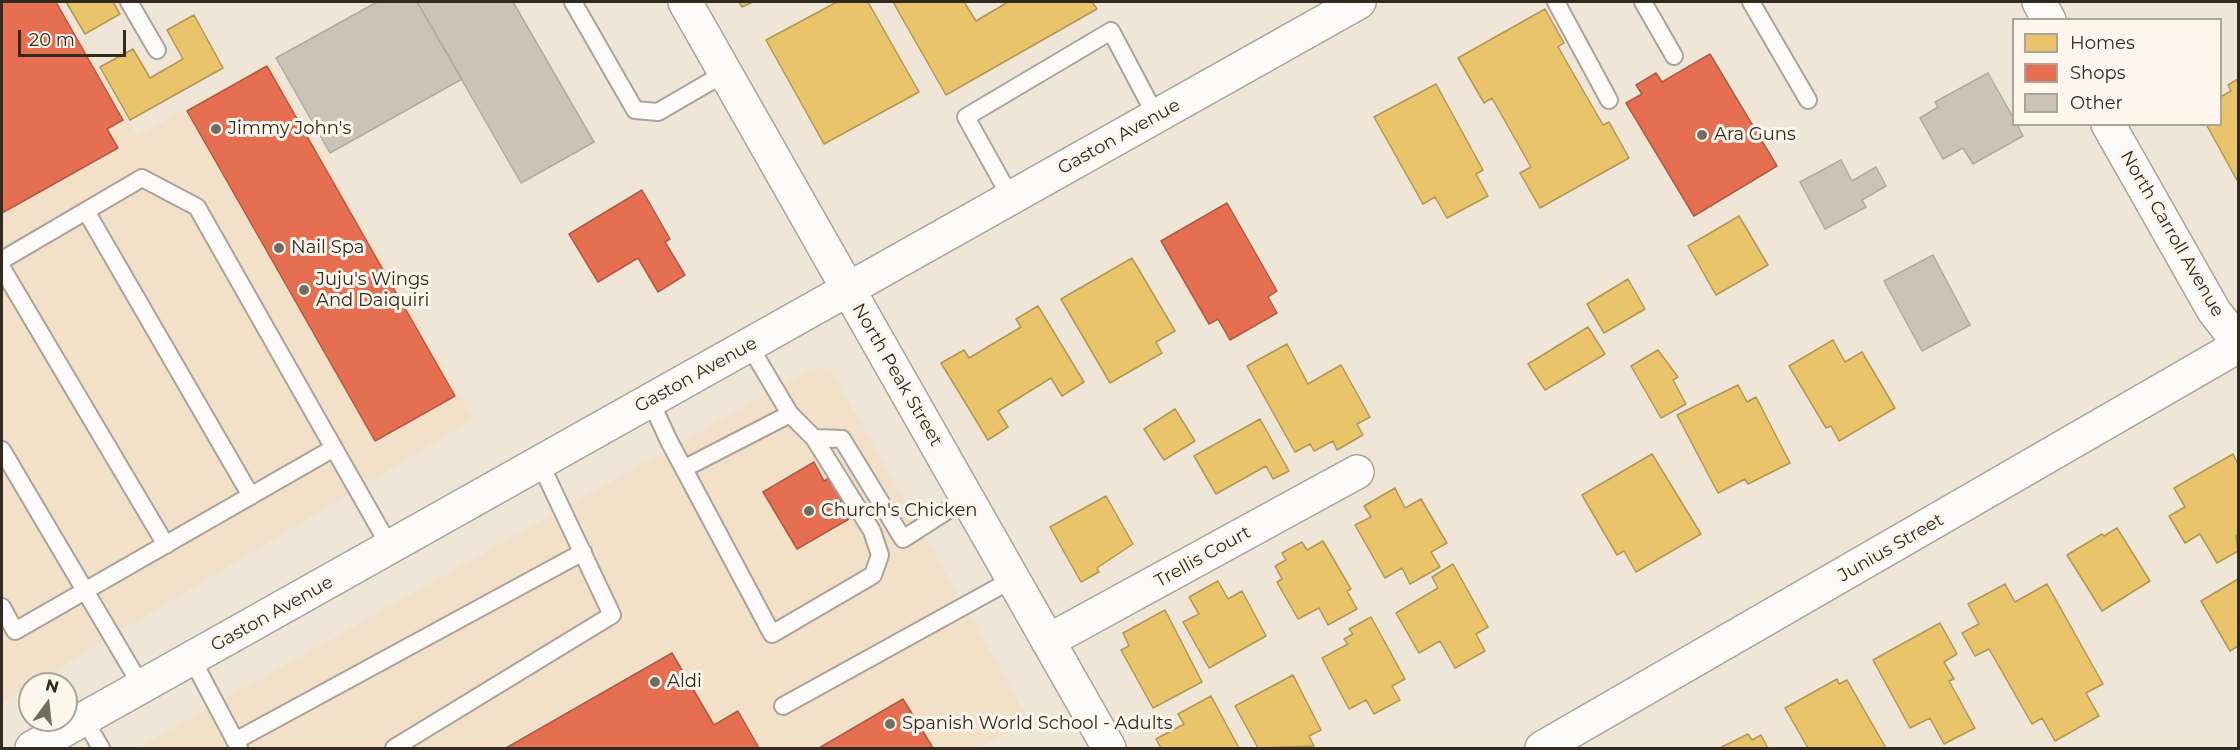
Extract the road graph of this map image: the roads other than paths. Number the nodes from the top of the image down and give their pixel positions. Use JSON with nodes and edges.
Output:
{"nodes":[{"id":1,"x":129,"y":2,"type":"edge"},
{"id":2,"x":573,"y":2,"type":"edge"},
{"id":3,"x":685,"y":2,"type":"edge"},
{"id":4,"x":1359,"y":2,"type":"edge"},
{"id":5,"x":1556,"y":2,"type":"edge"},
{"id":6,"x":1643,"y":2,"type":"edge"},
{"id":7,"x":1751,"y":2,"type":"edge"},
{"id":8,"x":2039,"y":2,"type":"edge"},
{"id":9,"x":2048,"y":18,"type":"edge"},
{"id":10,"x":157,"y":50,"type":"dead end"},
{"id":11,"x":1674,"y":56,"type":"dead end"},
{"id":12,"x":725,"y":73,"type":"junction"},
{"id":13,"x":1609,"y":99,"type":"dead end"},
{"id":14,"x":1808,"y":100,"type":"dead end"},
{"id":15,"x":1156,"y":116,"type":"junction"},
{"id":16,"x":2109,"y":126,"type":"edge"},
{"id":17,"x":1011,"y":198,"type":"junction"},
{"id":18,"x":86,"y":211,"type":"junction"},
{"id":19,"x":2,"y":260,"type":"edge"},
{"id":20,"x":2,"y":268,"type":"edge"},
{"id":21,"x":848,"y":290,"type":"junction"},
{"id":22,"x":2238,"y":342,"type":"edge"},
{"id":23,"x":749,"y":345,"type":"junction"},
{"id":24,"x":2238,"y":346,"type":"edge"},
{"id":25,"x":650,"y":400,"type":"junction"},
{"id":26,"x":790,"y":414,"type":"junction"},
{"id":27,"x":814,"y":438,"type":"junction"},
{"id":28,"x":334,"y":448,"type":"junction"},
{"id":29,"x":2,"y":450,"type":"edge"},
{"id":30,"x":540,"y":463,"type":"junction"},
{"id":31,"x":685,"y":468,"type":"junction"},
{"id":32,"x":1357,"y":472,"type":"dead end"},
{"id":33,"x":252,"y":496,"type":"junction"},
{"id":34,"x":967,"y":498,"type":"junction"},
{"id":35,"x":166,"y":544,"type":"junction"},
{"id":36,"x":390,"y":547,"type":"junction"},
{"id":37,"x":583,"y":552,"type":"junction"},
{"id":38,"x":1012,"y":579,"type":"junction"},
{"id":39,"x":85,"y":591,"type":"junction"},
{"id":40,"x":2,"y":607,"type":"edge"},
{"id":41,"x":1048,"y":641,"type":"junction"},
{"id":42,"x":192,"y":659,"type":"junction"},
{"id":43,"x":142,"y":687,"type":"junction"},
{"id":44,"x":783,"y":706,"type":"dead end"},
{"id":45,"x":84,"y":719,"type":"junction"},
{"id":46,"x":237,"y":745,"type":"edge"},
{"id":47,"x":32,"y":748,"type":"edge"},
{"id":48,"x":101,"y":748,"type":"edge"},
{"id":49,"x":394,"y":748,"type":"edge"},
{"id":50,"x":1109,"y":748,"type":"edge"},
{"id":51,"x":1542,"y":748,"type":"edge"}],
"edges":[{"from":1,"to":10,"type":"lane"},
{"from":2,"to":12,"type":"lane"},
{"from":3,"to":12,"type":"main road","name":"North Peak Street"},
{"from":4,"to":15,"type":"main road","name":"Gaston Avenue"},
{"from":5,"to":13,"type":"lane"},
{"from":6,"to":11,"type":"lane"},
{"from":7,"to":14,"type":"lane"},
{"from":8,"to":9,"type":"main road"},
{"from":12,"to":21,"type":"main road","name":"North Peak Street"},
{"from":15,"to":17,"type":"main road","name":"Gaston Avenue"},
{"from":15,"to":17,"type":"lane"},
{"from":16,"to":22,"type":"main road","name":"North Carroll Avenue"},
{"from":17,"to":21,"type":"main road","name":"Gaston Avenue"},
{"from":18,"to":19,"type":"lane"},
{"from":18,"to":28,"type":"lane"},
{"from":18,"to":33,"type":"lane"},
{"from":20,"to":35,"type":"lane"},
{"from":21,"to":23,"type":"main road","name":"Gaston Avenue"},
{"from":21,"to":34,"type":"main road","name":"North Peak Street"},
{"from":23,"to":25,"type":"main road","name":"Gaston Avenue"},
{"from":23,"to":26,"type":"lane"},
{"from":24,"to":51,"type":"main road","name":"Junius Street"},
{"from":25,"to":30,"type":"main road","name":"Gaston Avenue"},
{"from":25,"to":31,"type":"lane"},
{"from":26,"to":27,"type":"lane"},
{"from":26,"to":31,"type":"lane"},
{"from":27,"to":31,"type":"lane"},
{"from":27,"to":34,"type":"lane"},
{"from":28,"to":33,"type":"lane"},
{"from":28,"to":36,"type":"lane"},
{"from":29,"to":39,"type":"lane"},
{"from":30,"to":36,"type":"main road","name":"Gaston Avenue"},
{"from":30,"to":37,"type":"lane"},
{"from":32,"to":41,"type":"main road","name":"Trellis Court"},
{"from":33,"to":35,"type":"lane"},
{"from":34,"to":38,"type":"main road","name":"North Peak Street"},
{"from":35,"to":39,"type":"lane"},
{"from":36,"to":42,"type":"main road","name":"Gaston Avenue"},
{"from":37,"to":46,"type":"lane"},
{"from":37,"to":49,"type":"lane"},
{"from":38,"to":41,"type":"main road","name":"North Peak Street"},
{"from":38,"to":44,"type":"lane"},
{"from":39,"to":40,"type":"lane"},
{"from":39,"to":43,"type":"lane"},
{"from":41,"to":50,"type":"main road","name":"North Peak Street"},
{"from":42,"to":43,"type":"main road","name":"Gaston Avenue"},
{"from":42,"to":46,"type":"lane"},
{"from":43,"to":45,"type":"main road","name":"Gaston Avenue"},
{"from":45,"to":47,"type":"main road","name":"Gaston Avenue"},
{"from":45,"to":48,"type":"lane"}]}
